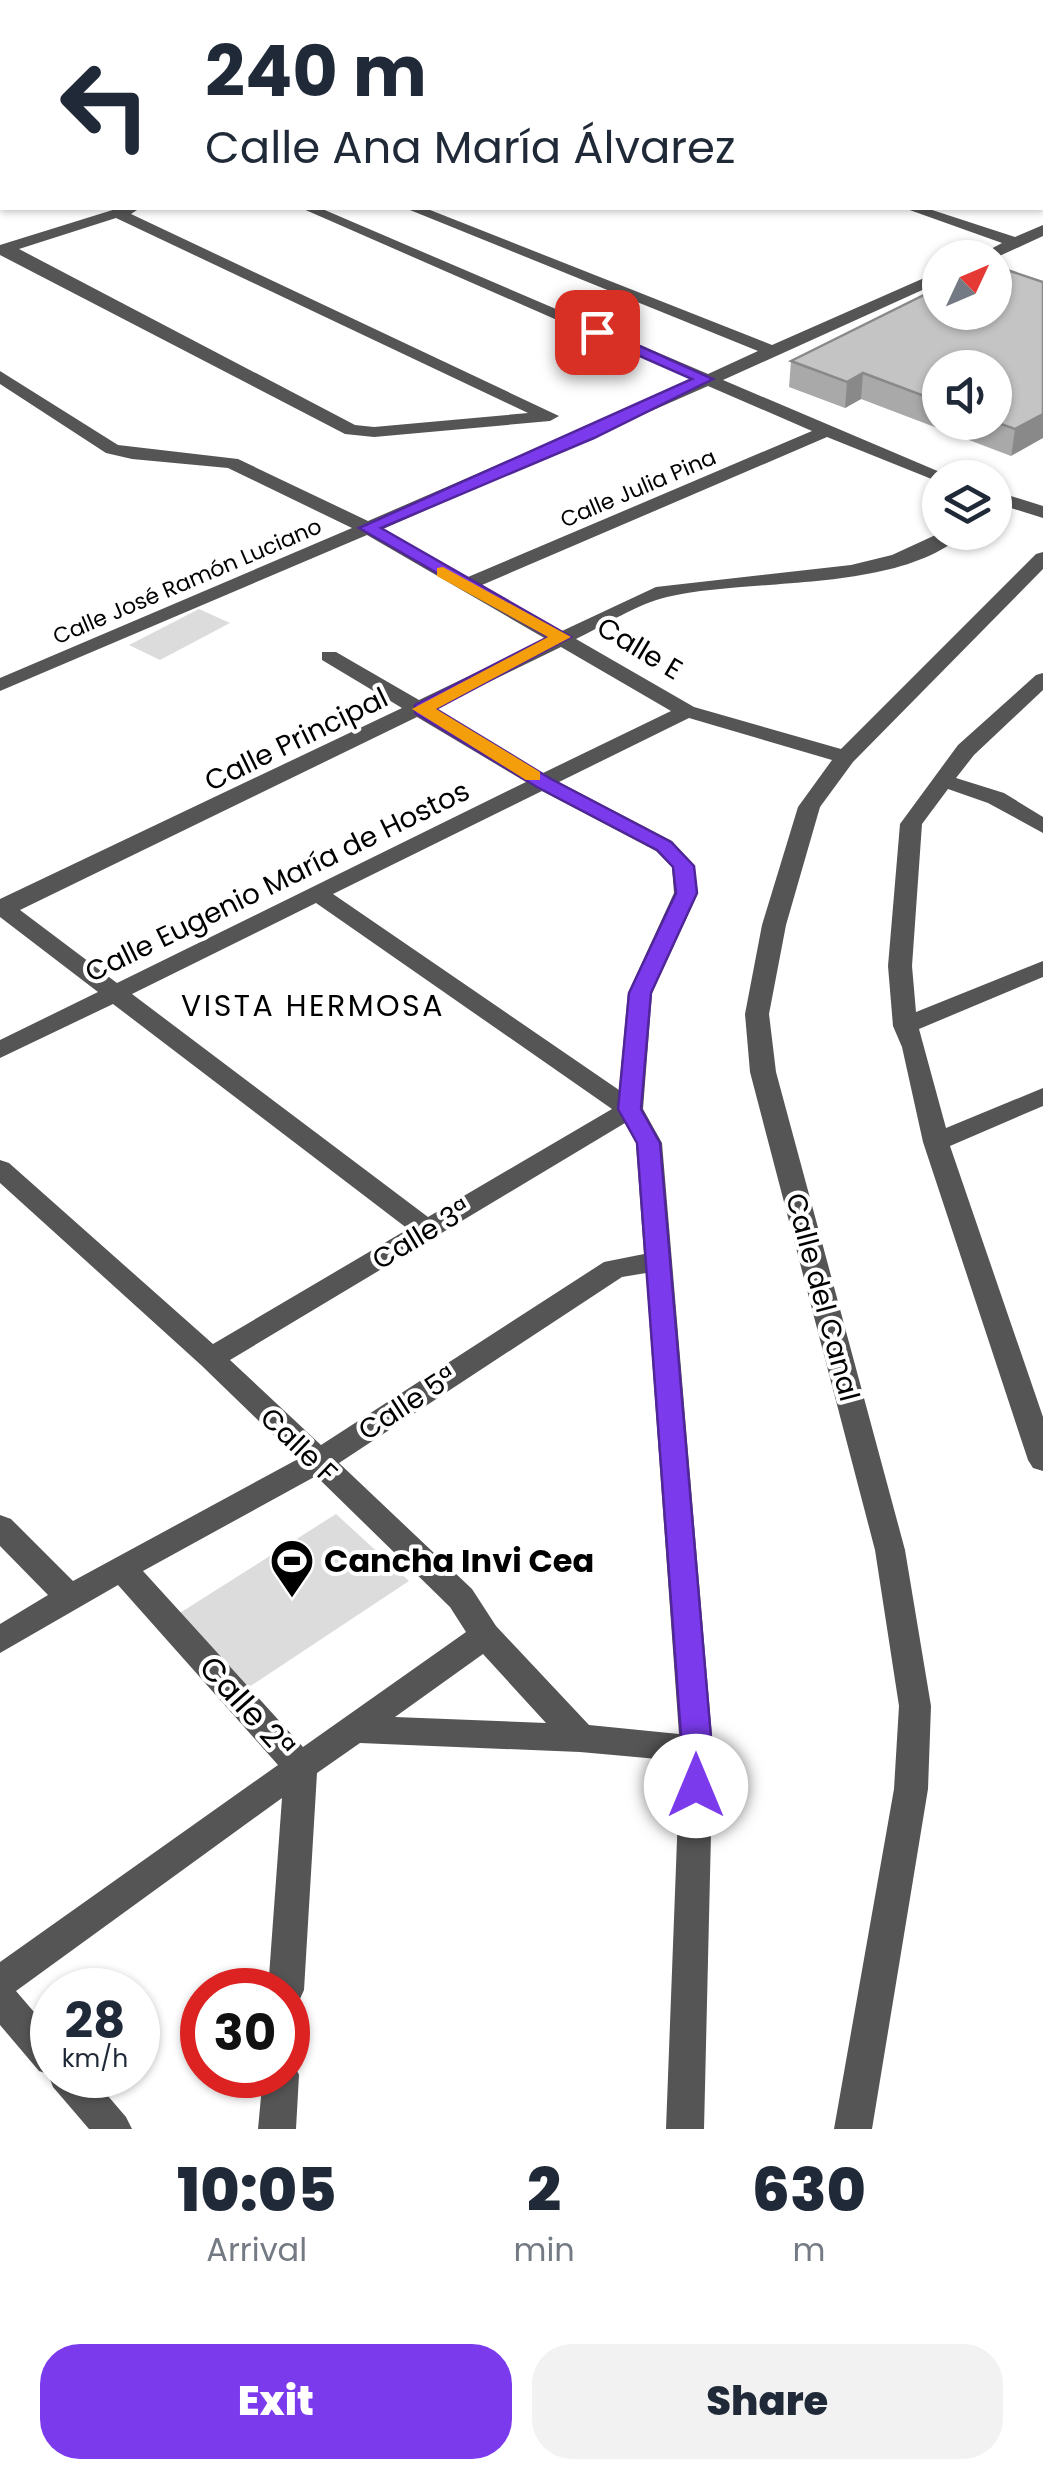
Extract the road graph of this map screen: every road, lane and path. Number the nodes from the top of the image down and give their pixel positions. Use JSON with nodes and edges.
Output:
{"nodes":[{"id":1,"x":125,"y":210,"type":"edge"},
{"id":2,"x":313,"y":210,"type":"edge"},
{"id":3,"x":418,"y":210,"type":"edge"},
{"id":4,"x":918,"y":210,"type":"edge"},
{"id":5,"x":1043,"y":230,"type":"edge"},
{"id":6,"x":1015,"y":242,"type":"junction"},
{"id":7,"x":1012,"y":243,"type":"edge"},
{"id":8,"x":2,"y":249,"type":"edge"},
{"id":9,"x":922,"y":284,"type":"edge"},
{"id":10,"x":770,"y":350,"type":"junction"},
{"id":11,"x":0,"y":376,"type":"edge"},
{"id":12,"x":705,"y":379,"type":"junction"},
{"id":13,"x":550,"y":416,"type":"junction"},
{"id":14,"x":828,"y":431,"type":"junction"},
{"id":15,"x":588,"y":434,"type":"junction"},
{"id":16,"x":922,"y":469,"type":"edge"},
{"id":17,"x":1012,"y":504,"type":"edge"},
{"id":18,"x":1043,"y":512,"type":"edge"},
{"id":19,"x":368,"y":528,"type":"junction"},
{"id":20,"x":922,"y":550,"type":"edge"},
{"id":21,"x":1043,"y":558,"type":"edge"},
{"id":22,"x":466,"y":586,"type":"junction"},
{"id":23,"x":562,"y":637,"type":"junction"},
{"id":24,"x":329,"y":656,"type":"dead end"},
{"id":25,"x":1043,"y":679,"type":"edge"},
{"id":26,"x":0,"y":685,"type":"edge"},
{"id":27,"x":422,"y":709,"type":"junction"},
{"id":28,"x":686,"y":711,"type":"junction"},
{"id":29,"x":845,"y":757,"type":"junction"},
{"id":30,"x":941,"y":780,"type":"junction"},
{"id":31,"x":544,"y":783,"type":"junction"},
{"id":32,"x":1043,"y":826,"type":"edge"},
{"id":33,"x":320,"y":895,"type":"junction"},
{"id":34,"x":2,"y":908,"type":"edge"},
{"id":35,"x":1043,"y":968,"type":"edge"},
{"id":36,"x":115,"y":992,"type":"junction"},
{"id":37,"x":906,"y":1026,"type":"junction"},
{"id":38,"x":0,"y":1050,"type":"edge"},
{"id":39,"x":1043,"y":1096,"type":"edge"},
{"id":40,"x":630,"y":1109,"type":"junction"},
{"id":41,"x":936,"y":1142,"type":"junction"},
{"id":42,"x":0,"y":1169,"type":"edge"},
{"id":43,"x":428,"y":1231,"type":"junction"},
{"id":44,"x":657,"y":1260,"type":"junction"},
{"id":45,"x":211,"y":1358,"type":"junction"},
{"id":46,"x":1043,"y":1460,"type":"edge"},
{"id":47,"x":316,"y":1462,"type":"junction"},
{"id":48,"x":0,"y":1527,"type":"edge"},
{"id":49,"x":124,"y":1570,"type":"junction"},
{"id":50,"x":68,"y":1596,"type":"junction"},
{"id":51,"x":485,"y":1636,"type":"junction"},
{"id":52,"x":0,"y":1640,"type":"edge"},
{"id":53,"x":355,"y":1729,"type":"junction"},
{"id":54,"x":580,"y":1738,"type":"junction"},
{"id":55,"x":697,"y":1749,"type":"junction"},
{"id":56,"x":301,"y":1768,"type":"junction"},
{"id":57,"x":287,"y":1968,"type":"edge"},
{"id":58,"x":0,"y":1982,"type":"edge"},
{"id":59,"x":0,"y":1999,"type":"edge"},
{"id":60,"x":30,"y":2034,"type":"edge"},
{"id":61,"x":86,"y":2098,"type":"edge"},
{"id":62,"x":279,"y":2098,"type":"edge"},
{"id":63,"x":113,"y":2129,"type":"edge"},
{"id":64,"x":277,"y":2129,"type":"edge"},
{"id":65,"x":684,"y":2129,"type":"edge"},
{"id":66,"x":854,"y":2129,"type":"edge"}],
"edges":[{"from":1,"to":8,"type":"street"},
{"from":1,"to":13,"type":"street"},
{"from":2,"to":12,"type":"street"},
{"from":3,"to":10,"type":"street"},
{"from":4,"to":6,"type":"street"},
{"from":5,"to":6,"type":"street"},
{"from":6,"to":7,"type":"street"},
{"from":8,"to":13,"type":"street"},
{"from":9,"to":10,"type":"street","name":"Calle José Ramón Luciano"},
{"from":10,"to":12,"type":"street","name":"Calle José Ramón Luciano"},
{"from":11,"to":19,"type":"street","name":"Calle E"},
{"from":12,"to":14,"type":"street"},
{"from":12,"to":15,"type":"street","name":"Calle José Ramón Luciano"},
{"from":13,"to":15,"type":"street"},
{"from":14,"to":16,"type":"street"},
{"from":14,"to":22,"type":"street","name":"Calle Julia Pina"},
{"from":15,"to":19,"type":"street","name":"Calle José Ramón Luciano"},
{"from":17,"to":18,"type":"street"},
{"from":19,"to":22,"type":"street","name":"Calle E"},
{"from":19,"to":26,"type":"street","name":"Calle José Ramón Luciano"},
{"from":20,"to":23,"type":"street","name":"Calle Principal"},
{"from":21,"to":29,"type":"street","name":"Calle del Canal"},
{"from":22,"to":23,"type":"street","name":"Calle E"},
{"from":23,"to":27,"type":"street","name":"Calle Principal"},
{"from":23,"to":28,"type":"street","name":"Calle E"},
{"from":24,"to":27,"type":"street"},
{"from":25,"to":30,"type":"street"},
{"from":27,"to":31,"type":"street"},
{"from":27,"to":34,"type":"street","name":"Calle Principal"},
{"from":28,"to":29,"type":"street","name":"Calle E"},
{"from":28,"to":31,"type":"street","name":"Calle Eugenio María de Hostos"},
{"from":29,"to":66,"type":"street","name":"Calle del Canal"},
{"from":30,"to":32,"type":"street"},
{"from":30,"to":37,"type":"street"},
{"from":31,"to":33,"type":"street","name":"Calle Eugenio María de Hostos"},
{"from":31,"to":40,"type":"street"},
{"from":33,"to":36,"type":"street","name":"Calle Eugenio María de Hostos"},
{"from":33,"to":40,"type":"street"},
{"from":34,"to":36,"type":"street"},
{"from":35,"to":37,"type":"street"},
{"from":36,"to":38,"type":"street","name":"Calle Eugenio María de Hostos"},
{"from":36,"to":43,"type":"street"},
{"from":37,"to":41,"type":"street"},
{"from":39,"to":41,"type":"street"},
{"from":40,"to":43,"type":"street","name":"Calle 3ª"},
{"from":40,"to":44,"type":"street"},
{"from":41,"to":46,"type":"street"},
{"from":42,"to":45,"type":"street","name":"Calle F"},
{"from":43,"to":45,"type":"street","name":"Calle 3ª"},
{"from":44,"to":47,"type":"street","name":"Calle 5ª"},
{"from":44,"to":55,"type":"street"},
{"from":45,"to":47,"type":"street","name":"Calle F"},
{"from":47,"to":49,"type":"street","name":"Calle 5ª"},
{"from":47,"to":51,"type":"street","name":"Calle F"},
{"from":48,"to":50,"type":"street"},
{"from":49,"to":50,"type":"street","name":"Calle 5ª"},
{"from":49,"to":56,"type":"street","name":"Calle 2ª"},
{"from":50,"to":52,"type":"street","name":"Calle 5ª"},
{"from":51,"to":53,"type":"street"},
{"from":51,"to":54,"type":"street","name":"Calle F"},
{"from":53,"to":54,"type":"street"},
{"from":53,"to":56,"type":"street"},
{"from":54,"to":55,"type":"street"},
{"from":55,"to":65,"type":"street"},
{"from":56,"to":57,"type":"street","name":"Calle 2ª"},
{"from":56,"to":58,"type":"street"},
{"from":59,"to":60,"type":"street"},
{"from":61,"to":63,"type":"street"},
{"from":62,"to":64,"type":"street"}]}
